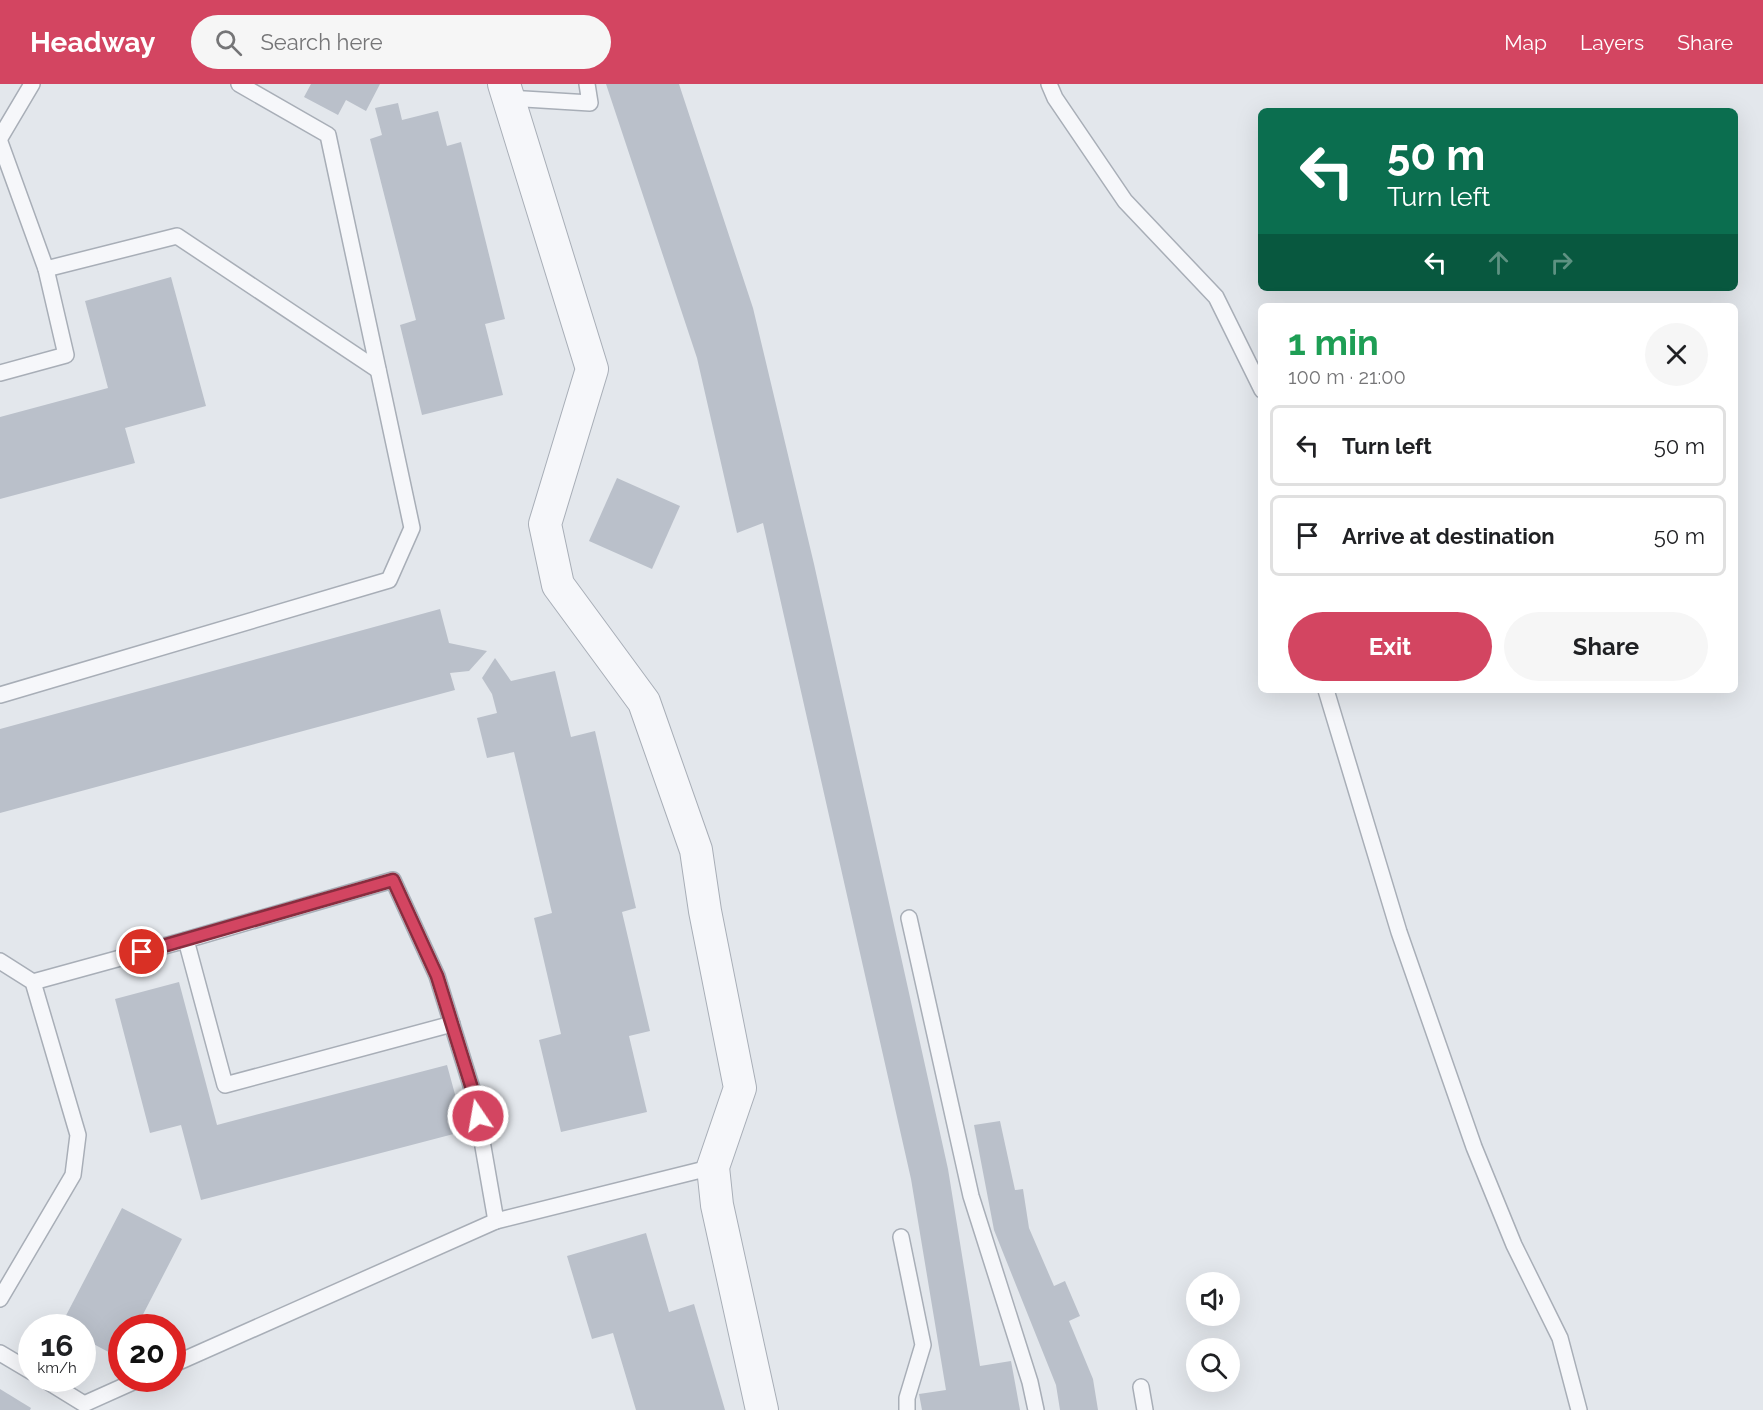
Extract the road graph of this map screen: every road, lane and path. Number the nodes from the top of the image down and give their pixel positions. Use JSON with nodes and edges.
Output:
{"nodes":[{"id":1,"x":32,"y":84,"type":"edge"},
{"id":2,"x":239,"y":84,"type":"edge"},
{"id":3,"x":587,"y":84,"type":"edge"},
{"id":4,"x":1049,"y":84,"type":"edge"},
{"id":5,"x":506,"y":91,"type":"edge"},
{"id":6,"x":0,"y":140,"type":"edge"},
{"id":7,"x":46,"y":269,"type":"junction"},
{"id":8,"x":378,"y":370,"type":"junction"},
{"id":9,"x":0,"y":373,"type":"edge"},
{"id":10,"x":1258,"y":382,"type":"edge"},
{"id":11,"x":1327,"y":693,"type":"edge"},
{"id":12,"x":0,"y":695,"type":"edge"},
{"id":13,"x":909,"y":918,"type":"dead end"},
{"id":14,"x":186,"y":940,"type":"junction"},
{"id":15,"x":0,"y":961,"type":"edge"},
{"id":16,"x":33,"y":982,"type":"junction"},
{"id":17,"x":452,"y":1024,"type":"junction"},
{"id":18,"x":713,"y":1167,"type":"junction"},
{"id":19,"x":496,"y":1221,"type":"junction"},
{"id":20,"x":902,"y":1238,"type":"dead end"},
{"id":21,"x":0,"y":1299,"type":"edge"},
{"id":22,"x":0,"y":1353,"type":"edge"},
{"id":23,"x":186,"y":1359,"type":"edge"},
{"id":24,"x":18,"y":1364,"type":"edge"},
{"id":25,"x":1141,"y":1388,"type":"dead end"},
{"id":26,"x":63,"y":1392,"type":"edge"},
{"id":27,"x":116,"y":1392,"type":"edge"},
{"id":28,"x":87,"y":1408,"type":"edge"},
{"id":29,"x":762,"y":1410,"type":"edge"},
{"id":30,"x":907,"y":1410,"type":"edge"},
{"id":31,"x":1036,"y":1410,"type":"edge"},
{"id":32,"x":1145,"y":1410,"type":"edge"},
{"id":33,"x":1579,"y":1410,"type":"edge"}],
"edges":[{"from":1,"to":6,"type":"lane"},
{"from":2,"to":8,"type":"lane"},
{"from":3,"to":5,"type":"lane"},
{"from":4,"to":10,"type":"lane"},
{"from":5,"to":18,"type":"street"},
{"from":6,"to":7,"type":"lane"},
{"from":7,"to":8,"type":"lane"},
{"from":7,"to":9,"type":"lane"},
{"from":8,"to":12,"type":"lane"},
{"from":11,"to":33,"type":"lane"},
{"from":13,"to":31,"type":"lane"},
{"from":14,"to":16,"type":"lane"},
{"from":14,"to":17,"type":"lane"},
{"from":14,"to":17,"type":"lane"},
{"from":15,"to":16,"type":"lane"},
{"from":16,"to":21,"type":"lane"},
{"from":17,"to":19,"type":"lane"},
{"from":18,"to":19,"type":"lane"},
{"from":18,"to":29,"type":"street"},
{"from":19,"to":23,"type":"lane"},
{"from":20,"to":30,"type":"lane"},
{"from":22,"to":24,"type":"lane"},
{"from":25,"to":32,"type":"lane"},
{"from":26,"to":28,"type":"lane"},
{"from":27,"to":28,"type":"lane"}]}
